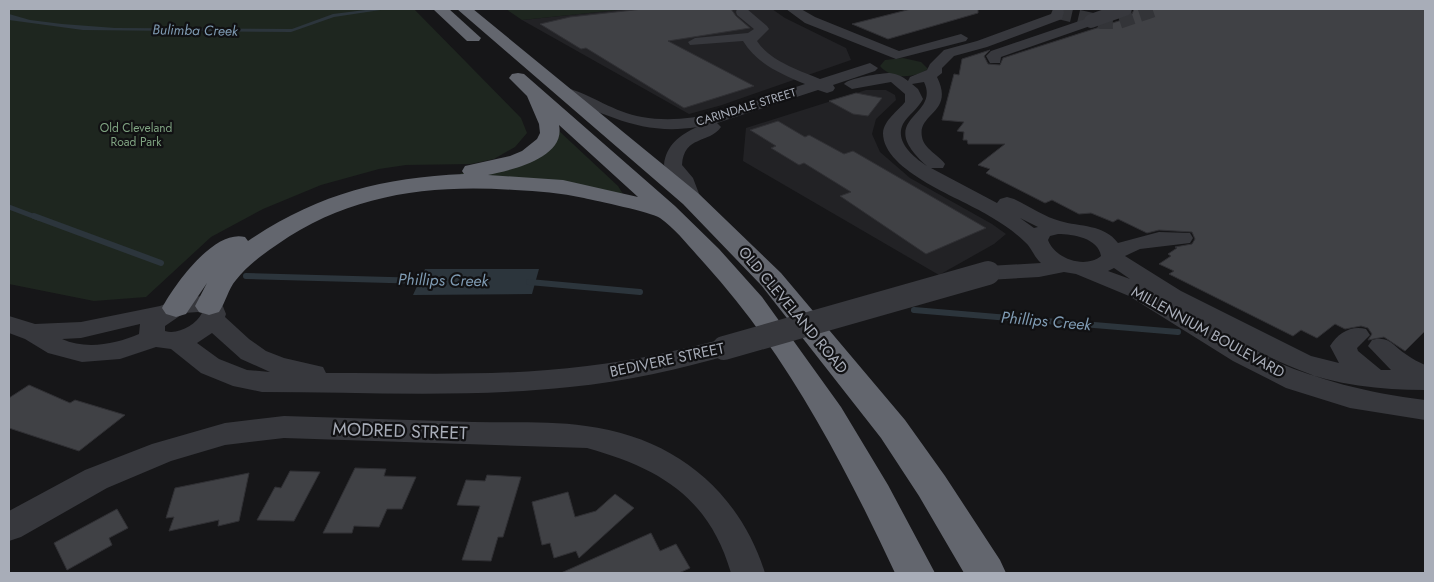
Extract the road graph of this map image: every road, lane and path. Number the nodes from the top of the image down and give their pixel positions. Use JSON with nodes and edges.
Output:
{"nodes":[{"id":1,"x":440,"y":9,"type":"edge"},
{"id":2,"x":792,"y":9,"type":"edge"},
{"id":3,"x":1125,"y":9,"type":"edge"},
{"id":4,"x":1063,"y":10,"type":"edge"},
{"id":5,"x":742,"y":12,"type":"dead end"},
{"id":6,"x":465,"y":16,"type":"edge"},
{"id":7,"x":1018,"y":21,"type":"junction"},
{"id":8,"x":1044,"y":21,"type":"junction"},
{"id":9,"x":1065,"y":27,"type":"junction"},
{"id":10,"x":1092,"y":36,"type":"dead end"},
{"id":11,"x":753,"y":38,"type":"junction"},
{"id":12,"x":853,"y":38,"type":"junction"},
{"id":13,"x":695,"y":42,"type":"dead end"},
{"id":14,"x":486,"y":50,"type":"dead end"},
{"id":15,"x":898,"y":55,"type":"junction"},
{"id":16,"x":995,"y":60,"type":"dead end"},
{"id":17,"x":871,"y":65,"type":"junction"},
{"id":18,"x":506,"y":68,"type":"dead end"},
{"id":19,"x":932,"y":72,"type":"junction"},
{"id":20,"x":893,"y":78,"type":"junction"},
{"id":21,"x":826,"y":87,"type":"junction"},
{"id":22,"x":535,"y":92,"type":"junction"},
{"id":23,"x":564,"y":92,"type":"junction"},
{"id":24,"x":679,"y":205,"type":"junction"},
{"id":25,"x":1057,"y":228,"type":"junction"},
{"id":26,"x":1152,"y":231,"type":"junction"},
{"id":27,"x":1092,"y":234,"type":"junction"},
{"id":28,"x":1182,"y":238,"type":"dead end"},
{"id":29,"x":1038,"y":245,"type":"junction"},
{"id":30,"x":1112,"y":255,"type":"junction"},
{"id":31,"x":1073,"y":267,"type":"junction"},
{"id":32,"x":988,"y":273,"type":"junction"},
{"id":33,"x":1144,"y":287,"type":"junction"},
{"id":34,"x":170,"y":311,"type":"junction"},
{"id":35,"x":210,"y":313,"type":"junction"},
{"id":36,"x":20,"y":328,"type":"edge"},
{"id":37,"x":1357,"y":335,"type":"dead end"},
{"id":38,"x":166,"y":338,"type":"junction"},
{"id":39,"x":1381,"y":346,"type":"dead end"},
{"id":40,"x":1425,"y":378,"type":"edge"},
{"id":41,"x":1375,"y":379,"type":"junction"},
{"id":42,"x":336,"y":381,"type":"junction"},
{"id":43,"x":1425,"y":410,"type":"edge"},
{"id":44,"x":9,"y":527,"type":"edge"},
{"id":45,"x":748,"y":573,"type":"edge"},
{"id":46,"x":915,"y":573,"type":"edge"},
{"id":47,"x":986,"y":573,"type":"edge"}],
"edges":[{"from":1,"to":6,"type":"highway","name":"OLD CLEVELAND ROAD"},
{"from":2,"to":12,"type":"street"},
{"from":3,"to":9,"type":"street","bridge":true},
{"from":4,"to":7,"type":"street"},
{"from":4,"to":8,"type":"street"},
{"from":5,"to":11,"type":"street"},
{"from":6,"to":14,"type":"highway","name":"OLD CLEVELAND ROAD"},
{"from":6,"to":23,"type":"highway","name":"OLD CLEVELAND ROAD"},
{"from":7,"to":8,"type":"street"},
{"from":7,"to":15,"type":"street"},
{"from":8,"to":9,"type":"street"},
{"from":8,"to":19,"type":"street"},
{"from":9,"to":10,"type":"street"},
{"from":9,"to":16,"type":"street"},
{"from":11,"to":13,"type":"street"},
{"from":11,"to":21,"type":"street"},
{"from":12,"to":15,"type":"street"},
{"from":12,"to":17,"type":"street"},
{"from":15,"to":17,"type":"street","name":"CARINDALE STREET"},
{"from":15,"to":19,"type":"street"},
{"from":17,"to":20,"type":"street"},
{"from":17,"to":21,"type":"street","name":"CARINDALE STREET"},
{"from":18,"to":22,"type":"highway","name":"OLD CLEVELAND ROAD"},
{"from":19,"to":20,"type":"street","name":"CARINDALE STREET"},
{"from":19,"to":25,"type":"street"},
{"from":20,"to":21,"type":"street","name":"CARINDALE STREET"},
{"from":20,"to":29,"type":"street"},
{"from":21,"to":23,"type":"street","name":"CARINDALE STREET"},
{"from":21,"to":24,"type":"street","name":"CARINDALE STREET"},
{"from":22,"to":24,"type":"highway","name":"OLD CLEVELAND ROAD"},
{"from":22,"to":34,"type":"highway"},
{"from":23,"to":24,"type":"highway","name":"OLD CLEVELAND ROAD"},
{"from":24,"to":35,"type":"highway"},
{"from":24,"to":46,"type":"highway","name":"OLD CLEVELAND ROAD"},
{"from":24,"to":47,"type":"highway","name":"OLD CLEVELAND ROAD"},
{"from":25,"to":27,"type":"street"},
{"from":25,"to":29,"type":"street","name":"BEDIVERE STREET"},
{"from":26,"to":27,"type":"street"},
{"from":26,"to":28,"type":"street"},
{"from":26,"to":30,"type":"street","name":"BEDIVERE STREET"},
{"from":27,"to":30,"type":"street","name":"MILLENNIUM BOULEVARD"},
{"from":29,"to":31,"type":"street","name":"MILLENNIUM BOULEVARD"},
{"from":29,"to":32,"type":"street","name":"BEDIVERE STREET"},
{"from":30,"to":31,"type":"street","name":"BEDIVERE STREET"},
{"from":30,"to":33,"type":"street","name":"MILLENNIUM BOULEVARD"},
{"from":31,"to":32,"type":"street","name":"BEDIVERE STREET"},
{"from":31,"to":33,"type":"street","name":"MILLENNIUM BOULEVARD"},
{"from":32,"to":42,"type":"street","name":"BEDIVERE STREET","bridge":true},
{"from":33,"to":41,"type":"street","name":"MILLENNIUM BOULEVARD"},
{"from":33,"to":43,"type":"street","name":"MILLENNIUM BOULEVARD"},
{"from":34,"to":35,"type":"street"},
{"from":34,"to":36,"type":"street"},
{"from":34,"to":38,"type":"street"},
{"from":35,"to":38,"type":"street"},
{"from":35,"to":42,"type":"street","name":"BEDIVERE STREET"},
{"from":36,"to":38,"type":"street"},
{"from":37,"to":41,"type":"street"},
{"from":38,"to":42,"type":"street","name":"BEDIVERE STREET"},
{"from":39,"to":40,"type":"street"},
{"from":40,"to":41,"type":"street","name":"MILLENNIUM BOULEVARD"},
{"from":41,"to":43,"type":"street"},
{"from":44,"to":45,"type":"street","name":"MODRED STREET"}]}
